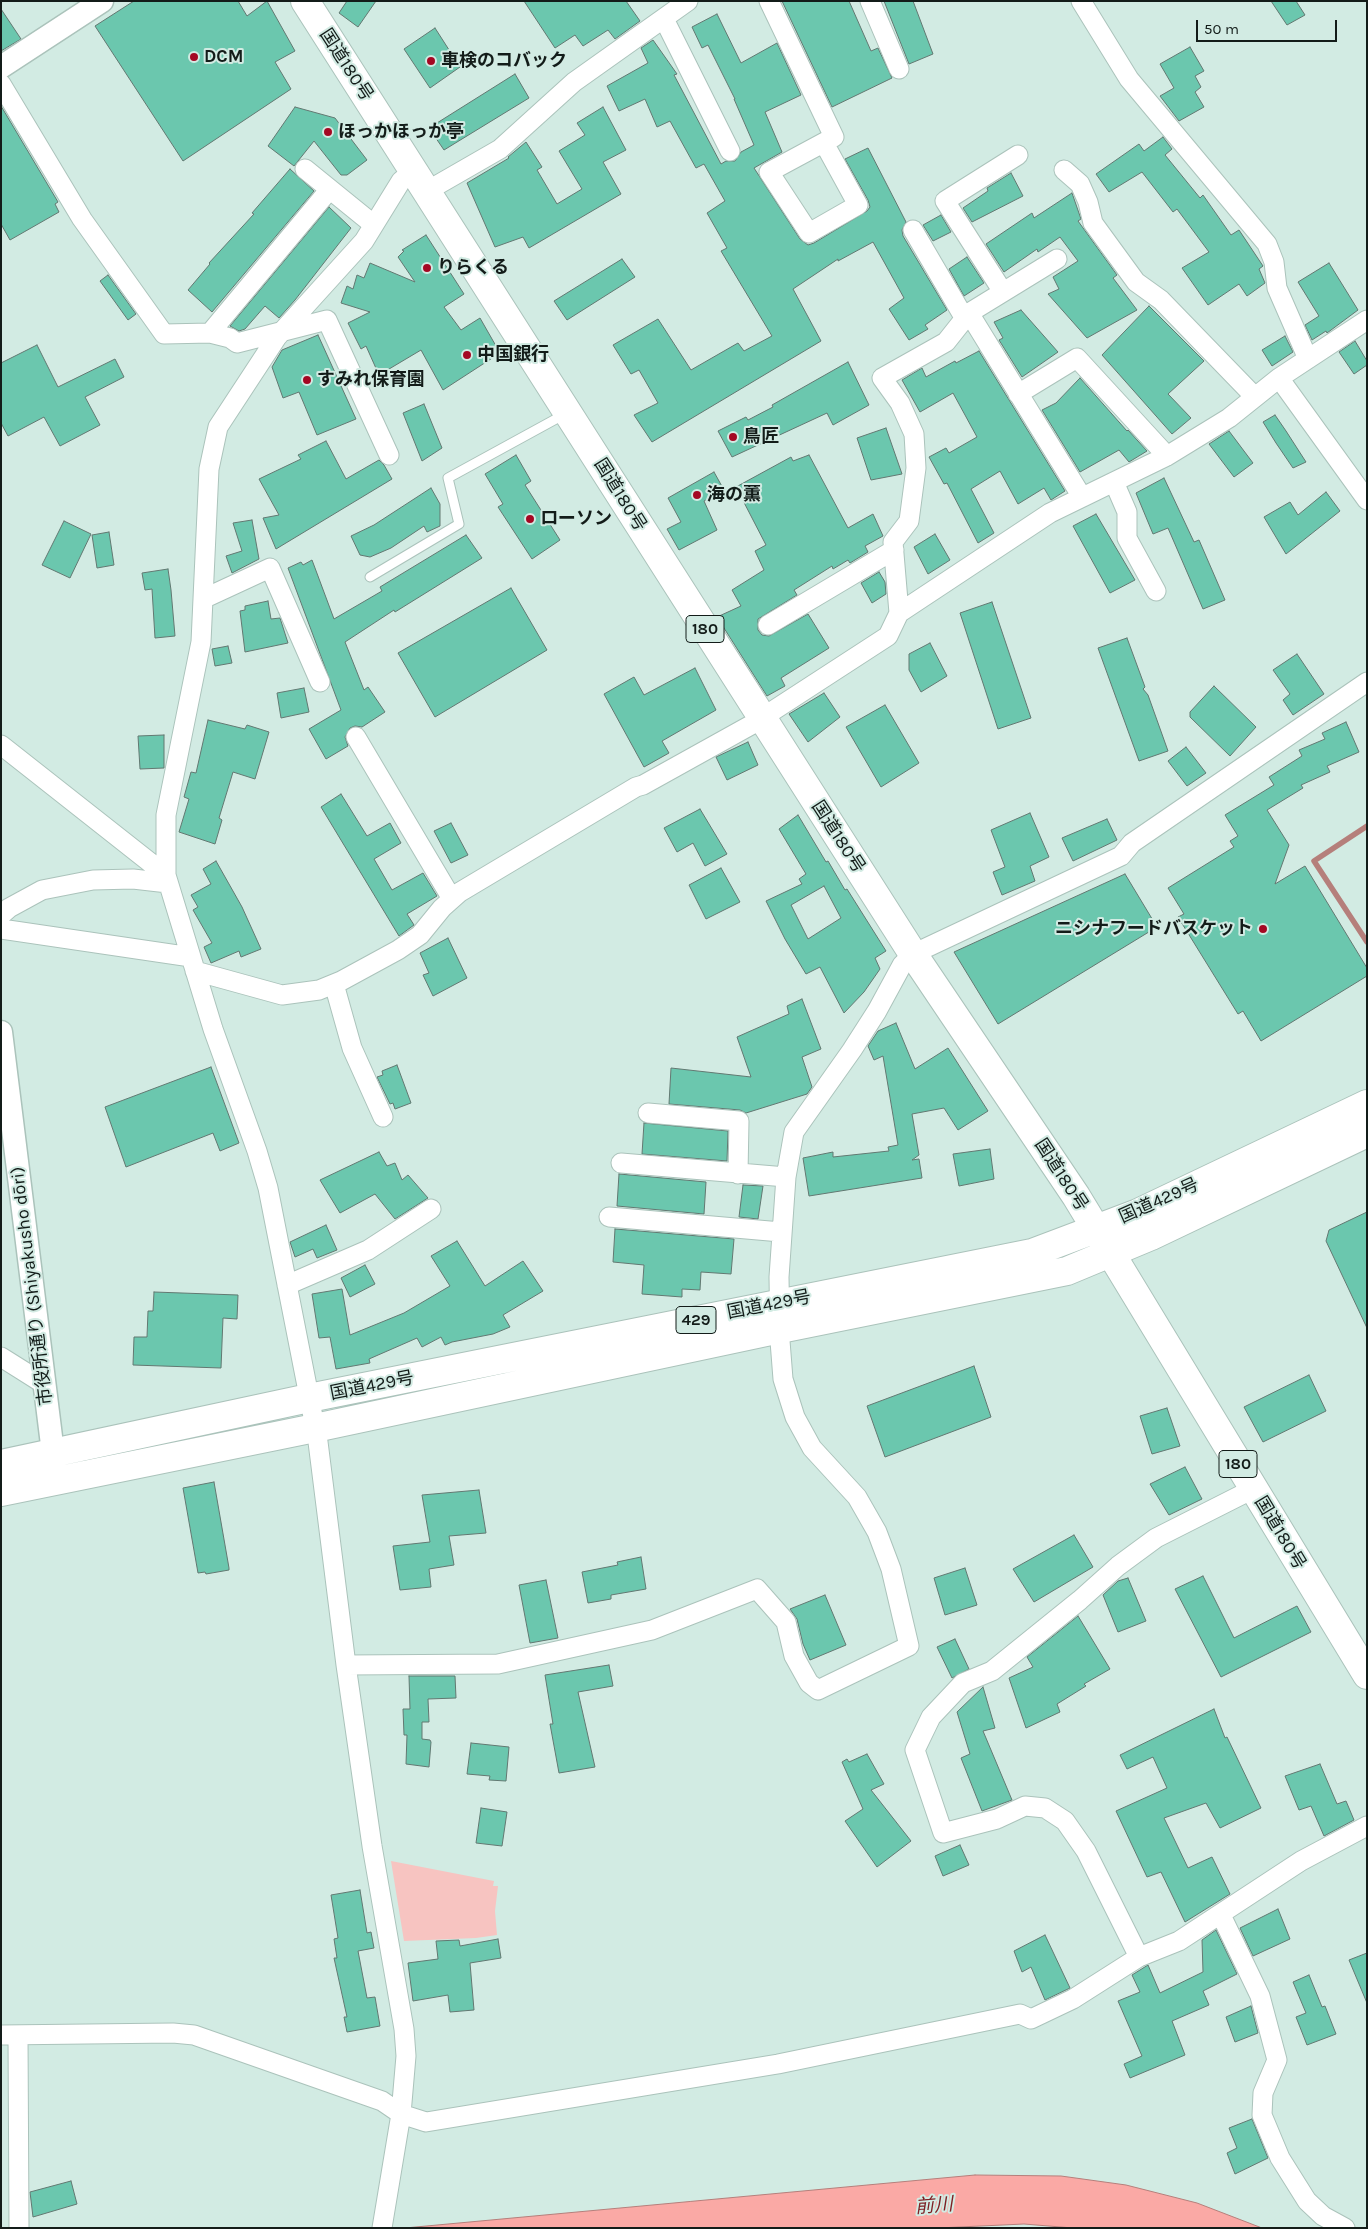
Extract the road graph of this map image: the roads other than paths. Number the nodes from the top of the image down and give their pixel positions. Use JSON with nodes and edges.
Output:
{"nodes":[{"id":1,"x":102,"y":1,"type":"edge"},
{"id":2,"x":305,"y":1,"type":"edge"},
{"id":3,"x":688,"y":1,"type":"edge"},
{"id":4,"x":769,"y":1,"type":"edge"},
{"id":5,"x":870,"y":1,"type":"edge"},
{"id":6,"x":1081,"y":1,"type":"edge"},
{"id":7,"x":664,"y":19,"type":"junction"},
{"id":8,"x":1,"y":67,"type":"edge"},
{"id":9,"x":899,"y":69,"type":"dead end"},
{"id":10,"x":1,"y":84,"type":"edge"},
{"id":11,"x":824,"y":143,"type":"junction"},
{"id":12,"x":730,"y":151,"type":"dead end"},
{"id":13,"x":1018,"y":155,"type":"dead end"},
{"id":14,"x":305,"y":169,"type":"dead end"},
{"id":15,"x":1064,"y":170,"type":"dead end"},
{"id":16,"x":421,"y":181,"type":"junction"},
{"id":17,"x":330,"y":189,"type":"junction"},
{"id":18,"x":374,"y":224,"type":"junction"},
{"id":19,"x":913,"y":230,"type":"dead end"},
{"id":20,"x":1057,"y":259,"type":"dead end"},
{"id":21,"x":1003,"y":292,"type":"junction"},
{"id":22,"x":967,"y":316,"type":"junction"},
{"id":23,"x":1367,"y":320,"type":"edge"},
{"id":24,"x":282,"y":331,"type":"junction"},
{"id":25,"x":210,"y":333,"type":"junction"},
{"id":26,"x":1308,"y":358,"type":"junction"},
{"id":27,"x":1279,"y":378,"type":"junction"},
{"id":28,"x":1018,"y":394,"type":"junction"},
{"id":29,"x":1255,"y":397,"type":"junction"},
{"id":30,"x":568,"y":412,"type":"junction"},
{"id":31,"x":389,"y":455,"type":"dead end"},
{"id":32,"x":1167,"y":456,"type":"junction"},
{"id":33,"x":1114,"y":482,"type":"junction"},
{"id":34,"x":1082,"y":497,"type":"junction"},
{"id":35,"x":1367,"y":500,"type":"edge"},
{"id":36,"x":894,"y":550,"type":"junction"},
{"id":37,"x":370,"y":577,"type":"dead end"},
{"id":38,"x":1156,"y":591,"type":"dead end"},
{"id":39,"x":203,"y":599,"type":"junction"},
{"id":40,"x":899,"y":612,"type":"junction"},
{"id":41,"x":768,"y":625,"type":"dead end"},
{"id":42,"x":320,"y":682,"type":"dead end"},
{"id":43,"x":1367,"y":682,"type":"edge"},
{"id":44,"x":762,"y":718,"type":"junction"},
{"id":45,"x":356,"y":737,"type":"dead end"},
{"id":46,"x":1,"y":744,"type":"edge"},
{"id":47,"x":167,"y":879,"type":"junction"},
{"id":48,"x":452,"y":899,"type":"junction"},
{"id":49,"x":1,"y":915,"type":"edge"},
{"id":50,"x":1,"y":929,"type":"edge"},
{"id":51,"x":913,"y":954,"type":"junction"},
{"id":52,"x":193,"y":964,"type":"junction"},
{"id":53,"x":334,"y":984,"type":"junction"},
{"id":54,"x":1,"y":1032,"type":"edge"},
{"id":55,"x":1367,"y":1104,"type":"edge"},
{"id":56,"x":648,"y":1113,"type":"dead end"},
{"id":57,"x":383,"y":1117,"type":"dead end"},
{"id":58,"x":1367,"y":1133,"type":"edge"},
{"id":59,"x":621,"y":1163,"type":"dead end"},
{"id":60,"x":738,"y":1174,"type":"junction"},
{"id":61,"x":786,"y":1177,"type":"junction"},
{"id":62,"x":431,"y":1209,"type":"dead end"},
{"id":63,"x":609,"y":1218,"type":"dead end"},
{"id":64,"x":1096,"y":1229,"type":"junction"},
{"id":65,"x":781,"y":1232,"type":"junction"},
{"id":66,"x":1110,"y":1253,"type":"junction"},
{"id":67,"x":287,"y":1284,"type":"junction"},
{"id":68,"x":779,"y":1316,"type":"junction"},
{"id":69,"x":1,"y":1357,"type":"edge"},
{"id":70,"x":44,"y":1384,"type":"junction"},
{"id":71,"x":309,"y":1398,"type":"junction"},
{"id":72,"x":316,"y":1428,"type":"junction"},
{"id":73,"x":52,"y":1453,"type":"junction"},
{"id":74,"x":1,"y":1464,"type":"edge"},
{"id":75,"x":56,"y":1480,"type":"junction"},
{"id":76,"x":1253,"y":1489,"type":"junction"},
{"id":77,"x":1,"y":1492,"type":"edge"},
{"id":78,"x":346,"y":1666,"type":"junction"},
{"id":79,"x":1367,"y":1675,"type":"edge"},
{"id":80,"x":1367,"y":1826,"type":"edge"},
{"id":81,"x":1221,"y":1915,"type":"junction"},
{"id":82,"x":1139,"y":1957,"type":"junction"},
{"id":83,"x":10,"y":2035,"type":"edge"},
{"id":84,"x":402,"y":2114,"type":"junction"},
{"id":85,"x":19,"y":2228,"type":"edge"},
{"id":86,"x":382,"y":2228,"type":"edge"},
{"id":87,"x":1345,"y":2228,"type":"edge"}],
"edges":[{"from":1,"to":8,"type":"street"},
{"from":2,"to":16,"type":"highway","name":"国道180号","number":"180"},
{"from":3,"to":7,"type":"street"},
{"from":4,"to":11,"type":"street"},
{"from":5,"to":9,"type":"street"},
{"from":6,"to":26,"type":"street"},
{"from":7,"to":12,"type":"street"},
{"from":7,"to":16,"type":"street"},
{"from":10,"to":25,"type":"street"},
{"from":11,"to":11,"type":"street"},
{"from":13,"to":21,"type":"street"},
{"from":14,"to":17,"type":"street"},
{"from":15,"to":29,"type":"street"},
{"from":16,"to":18,"type":"street"},
{"from":16,"to":30,"type":"highway","name":"国道180号","number":"180"},
{"from":17,"to":18,"type":"street"},
{"from":17,"to":25,"type":"street"},
{"from":18,"to":24,"type":"street"},
{"from":19,"to":22,"type":"street"},
{"from":20,"to":21,"type":"street"},
{"from":21,"to":22,"type":"street"},
{"from":22,"to":28,"type":"street"},
{"from":22,"to":36,"type":"street"},
{"from":23,"to":26,"type":"street"},
{"from":24,"to":25,"type":"street"},
{"from":24,"to":31,"type":"street"},
{"from":24,"to":39,"type":"street"},
{"from":26,"to":27,"type":"street"},
{"from":27,"to":29,"type":"street"},
{"from":27,"to":35,"type":"street"},
{"from":28,"to":32,"type":"street"},
{"from":28,"to":34,"type":"street"},
{"from":29,"to":32,"type":"street"},
{"from":30,"to":37,"type":"lane"},
{"from":30,"to":44,"type":"highway","name":"国道180号","number":"180"},
{"from":32,"to":33,"type":"street"},
{"from":33,"to":34,"type":"street"},
{"from":33,"to":38,"type":"street"},
{"from":34,"to":40,"type":"street"},
{"from":36,"to":40,"type":"street"},
{"from":36,"to":41,"type":"street"},
{"from":39,"to":42,"type":"street"},
{"from":39,"to":47,"type":"street"},
{"from":40,"to":44,"type":"street"},
{"from":43,"to":51,"type":"street"},
{"from":44,"to":48,"type":"street"},
{"from":44,"to":51,"type":"highway","name":"国道180号","number":"180"},
{"from":45,"to":48,"type":"street"},
{"from":46,"to":47,"type":"street"},
{"from":47,"to":49,"type":"street"},
{"from":47,"to":52,"type":"street"},
{"from":48,"to":53,"type":"street"},
{"from":50,"to":52,"type":"street"},
{"from":51,"to":61,"type":"street"},
{"from":51,"to":64,"type":"highway","name":"国道180号","number":"180"},
{"from":52,"to":53,"type":"street"},
{"from":52,"to":67,"type":"street"},
{"from":53,"to":57,"type":"street"},
{"from":54,"to":70,"type":"street","name":"市役所通り (Shiyakusho dōri)"},
{"from":55,"to":64,"type":"highway","name":"国道429号","number":"429"},
{"from":56,"to":60,"type":"street"},
{"from":58,"to":66,"type":"highway","name":"国道429号","number":"429"},
{"from":59,"to":60,"type":"street"},
{"from":60,"to":61,"type":"street"},
{"from":61,"to":65,"type":"street"},
{"from":62,"to":67,"type":"street"},
{"from":63,"to":65,"type":"street"},
{"from":64,"to":66,"type":"highway","name":"国道180号","number":"180"},
{"from":64,"to":68,"type":"highway","name":"国道429号","number":"429"},
{"from":65,"to":68,"type":"street"},
{"from":66,"to":68,"type":"highway","name":"国道429号","number":"429"},
{"from":66,"to":76,"type":"highway","name":"国道180号","number":"180"},
{"from":67,"to":71,"type":"street"},
{"from":68,"to":71,"type":"highway","name":"国道429号","number":"429"},
{"from":68,"to":72,"type":"highway","name":"国道429号","number":"429"},
{"from":68,"to":78,"type":"street"},
{"from":69,"to":70,"type":"street"},
{"from":70,"to":73,"type":"street","name":"市役所通り (Shiyakusho dōri)"},
{"from":71,"to":72,"type":"street"},
{"from":71,"to":73,"type":"highway","name":"国道429号","number":"429"},
{"from":72,"to":75,"type":"highway","name":"国道429号","number":"429"},
{"from":72,"to":78,"type":"street"},
{"from":73,"to":74,"type":"highway","name":"国道429号","number":"429"},
{"from":73,"to":75,"type":"street","name":"市役所通り (Shiyakusho dōri)"},
{"from":75,"to":77,"type":"highway","name":"国道429号","number":"429"},
{"from":76,"to":79,"type":"highway","name":"国道180号","number":"180"},
{"from":76,"to":82,"type":"street"},
{"from":78,"to":84,"type":"street"},
{"from":80,"to":81,"type":"street"},
{"from":81,"to":82,"type":"street"},
{"from":81,"to":87,"type":"street"},
{"from":82,"to":84,"type":"street"},
{"from":83,"to":84,"type":"street"},
{"from":83,"to":85,"type":"street"},
{"from":84,"to":86,"type":"street"}]}
